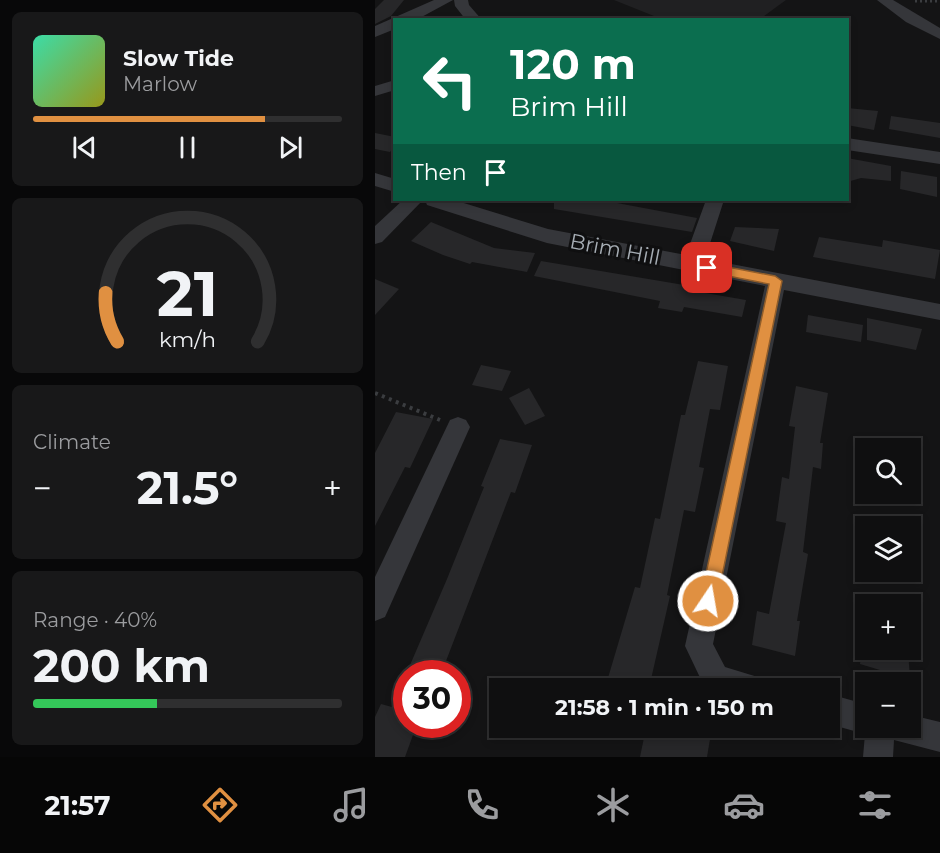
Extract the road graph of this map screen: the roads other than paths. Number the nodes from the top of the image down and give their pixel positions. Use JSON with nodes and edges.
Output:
{"nodes":[{"id":1,"x":446,"y":0,"type":"edge"},
{"id":2,"x":461,"y":0,"type":"edge"},
{"id":3,"x":884,"y":0,"type":"edge"},
{"id":4,"x":407,"y":18,"type":"edge"},
{"id":5,"x":473,"y":18,"type":"edge"},
{"id":6,"x":393,"y":24,"type":"edge"},
{"id":7,"x":375,"y":32,"type":"edge"},
{"id":8,"x":940,"y":34,"type":"edge"},
{"id":9,"x":393,"y":86,"type":"edge"},
{"id":10,"x":375,"y":91,"type":"edge"},
{"id":11,"x":849,"y":144,"type":"edge"},
{"id":12,"x":940,"y":158,"type":"edge"},
{"id":13,"x":375,"y":179,"type":"edge"},
{"id":14,"x":393,"y":185,"type":"edge"},
{"id":15,"x":413,"y":201,"type":"edge"},
{"id":16,"x":437,"y":201,"type":"edge"},
{"id":17,"x":715,"y":201,"type":"edge"},
{"id":18,"x":375,"y":237,"type":"edge"},
{"id":19,"x":693,"y":265,"type":"junction"},
{"id":20,"x":775,"y":281,"type":"junction"},
{"id":21,"x":940,"y":312,"type":"edge"},
{"id":22,"x":458,"y":428,"type":"road end"},
{"id":23,"x":375,"y":607,"type":"edge"},
{"id":24,"x":715,"y":678,"type":"edge"},
{"id":25,"x":840,"y":712,"type":"edge"},
{"id":26,"x":855,"y":716,"type":"edge"},
{"id":27,"x":921,"y":733,"type":"edge"},
{"id":28,"x":940,"y":737,"type":"edge"},
{"id":29,"x":879,"y":738,"type":"edge"},
{"id":30,"x":878,"y":757,"type":"edge"}],
"edges":[{"from":1,"to":4,"type":"street"},
{"from":2,"to":5,"type":"street"},
{"from":3,"to":8,"type":"street"},
{"from":6,"to":7,"type":"street"},
{"from":9,"to":10,"type":"street"},
{"from":11,"to":12,"type":"street"},
{"from":13,"to":14,"type":"street"},
{"from":15,"to":18,"type":"street"},
{"from":16,"to":19,"type":"street","name":"Brim Hill"},
{"from":17,"to":19,"type":"street"},
{"from":19,"to":20,"type":"street","name":"Brim Hill"},
{"from":20,"to":21,"type":"street","name":"Brim Hill"},
{"from":20,"to":24,"type":"street"},
{"from":22,"to":23,"type":"street"},
{"from":25,"to":26,"type":"street"},
{"from":27,"to":28,"type":"street"},
{"from":29,"to":30,"type":"street"}]}
